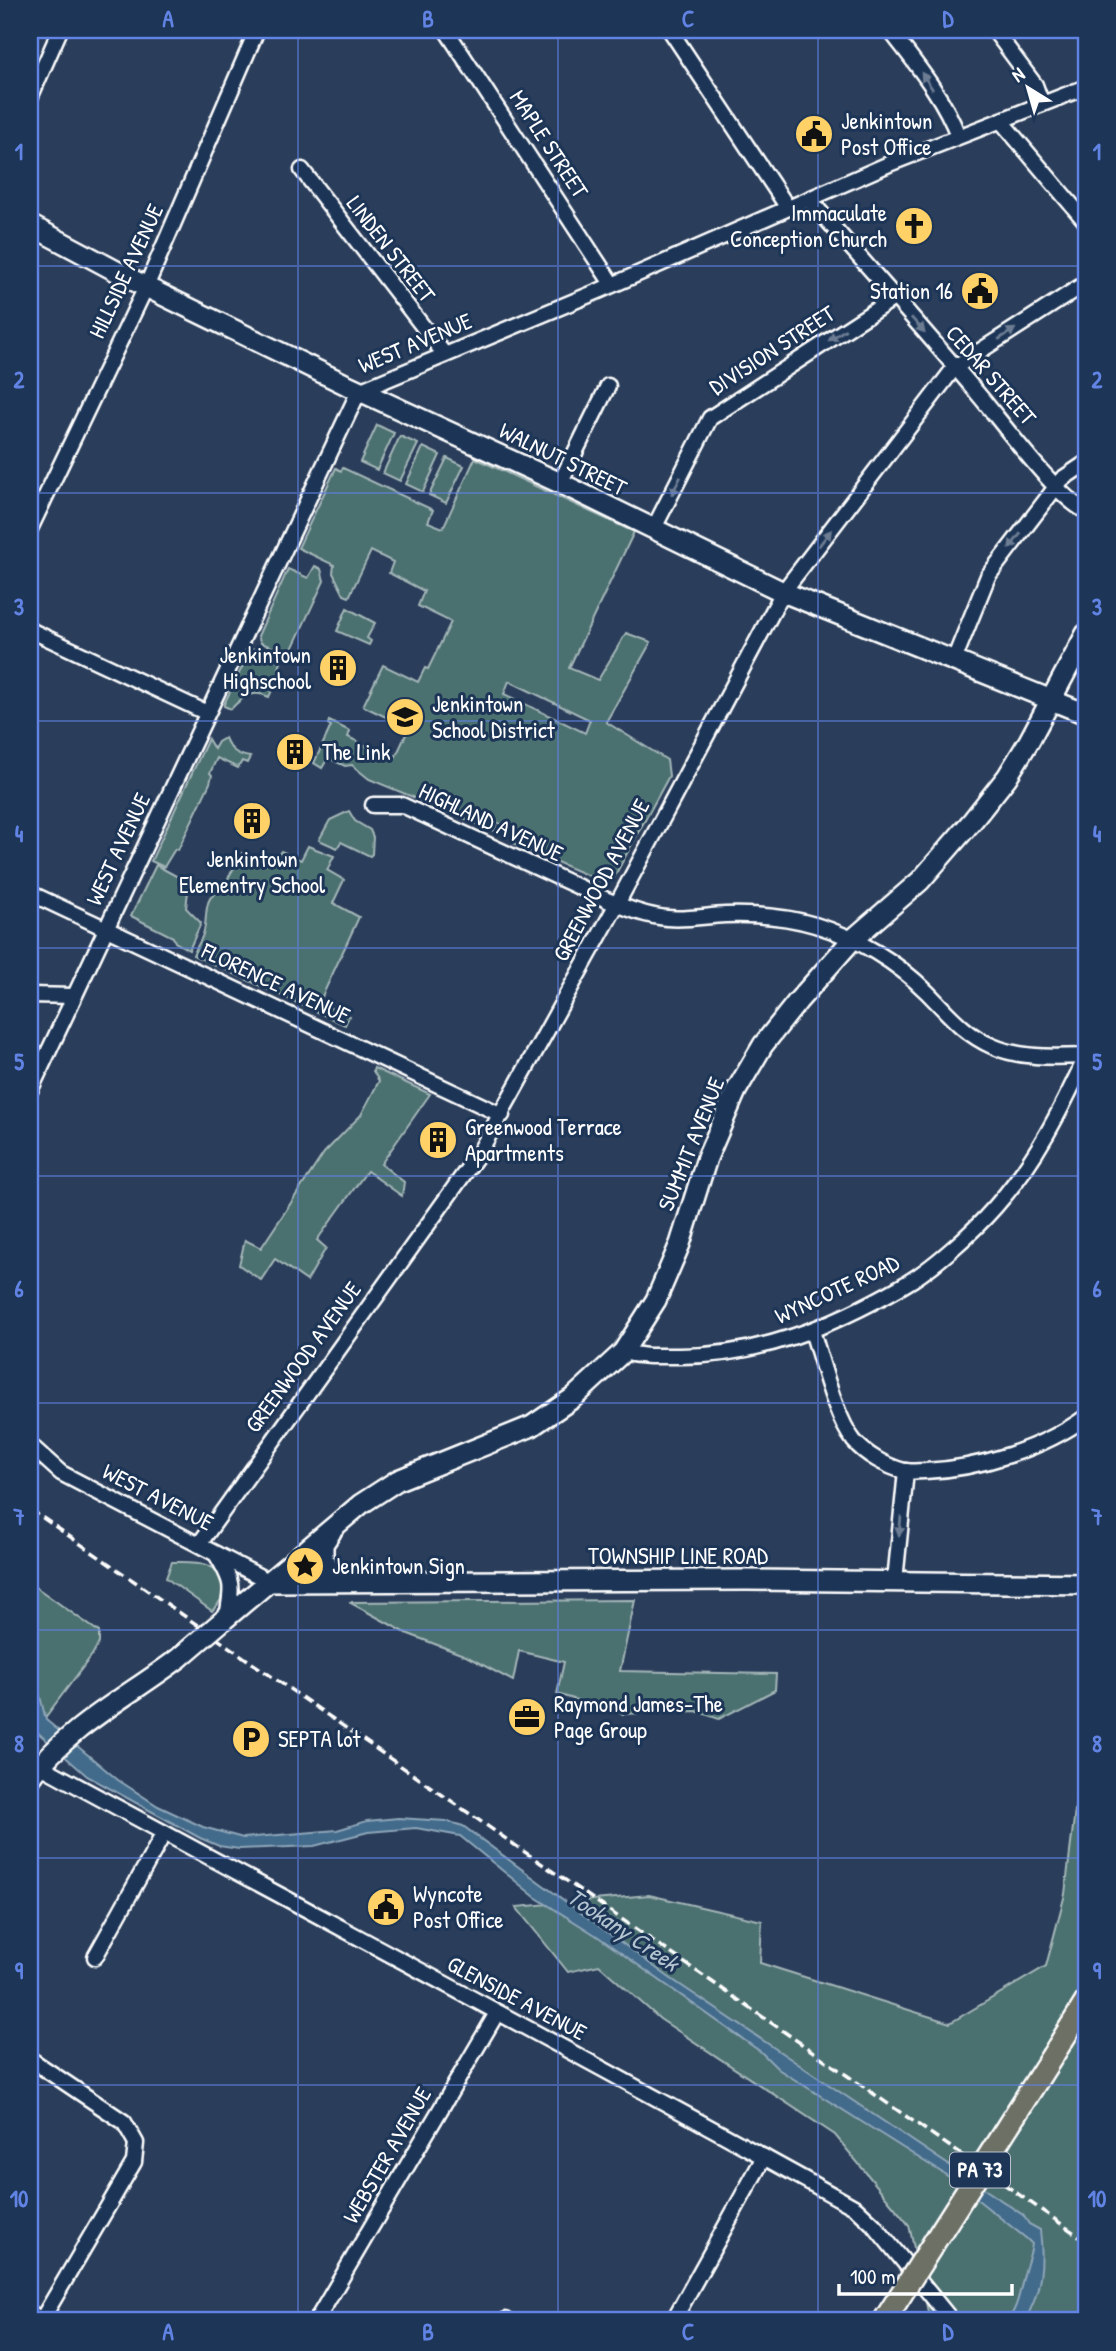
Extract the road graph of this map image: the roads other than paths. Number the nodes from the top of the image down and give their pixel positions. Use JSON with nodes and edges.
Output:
{"nodes":[{"id":1,"x":60,"y":30,"type":"edge"},
{"id":2,"x":257,"y":30,"type":"edge"},
{"id":3,"x":446,"y":30,"type":"edge"},
{"id":4,"x":670,"y":30,"type":"edge"},
{"id":5,"x":890,"y":30,"type":"edge"},
{"id":6,"x":994,"y":30,"type":"edge"},
{"id":7,"x":1086,"y":87,"type":"edge"},
{"id":8,"x":30,"y":98,"type":"edge"},
{"id":9,"x":1042,"y":104,"type":"junction"},
{"id":10,"x":1001,"y":121,"type":"junction"},
{"id":11,"x":958,"y":136,"type":"junction"},
{"id":12,"x":302,"y":170,"type":"dead end"},
{"id":13,"x":808,"y":199,"type":"junction"},
{"id":14,"x":788,"y":208,"type":"junction"},
{"id":15,"x":1086,"y":222,"type":"edge"},
{"id":16,"x":30,"y":225,"type":"edge"},
{"id":17,"x":1086,"y":283,"type":"edge"},
{"id":18,"x":612,"y":284,"type":"junction"},
{"id":19,"x":146,"y":287,"type":"junction"},
{"id":20,"x":894,"y":298,"type":"junction"},
{"id":21,"x":445,"y":355,"type":"junction"},
{"id":22,"x":956,"y":367,"type":"junction"},
{"id":23,"x":608,"y":386,"type":"dead end"},
{"id":24,"x":359,"y":391,"type":"junction"},
{"id":25,"x":1086,"y":463,"type":"edge"},
{"id":26,"x":560,"y":483,"type":"junction"},
{"id":27,"x":1055,"y":486,"type":"junction"},
{"id":28,"x":1086,"y":511,"type":"edge"},
{"id":29,"x":30,"y":529,"type":"edge"},
{"id":30,"x":653,"y":530,"type":"junction"},
{"id":31,"x":783,"y":592,"type":"junction"},
{"id":32,"x":30,"y":630,"type":"edge"},
{"id":33,"x":1086,"y":634,"type":"edge"},
{"id":34,"x":954,"y":660,"type":"junction"},
{"id":35,"x":1052,"y":700,"type":"junction"},
{"id":36,"x":207,"y":713,"type":"junction"},
{"id":37,"x":1086,"y":713,"type":"edge"},
{"id":38,"x":373,"y":805,"type":"dead end"},
{"id":39,"x":30,"y":893,"type":"edge"},
{"id":40,"x":617,"y":904,"type":"junction"},
{"id":41,"x":105,"y":930,"type":"junction"},
{"id":42,"x":852,"y":940,"type":"junction"},
{"id":43,"x":30,"y":995,"type":"edge"},
{"id":44,"x":73,"y":996,"type":"junction"},
{"id":45,"x":1086,"y":1057,"type":"edge"},
{"id":46,"x":30,"y":1091,"type":"edge"},
{"id":47,"x":502,"y":1115,"type":"junction"},
{"id":48,"x":812,"y":1331,"type":"junction"},
{"id":49,"x":623,"y":1352,"type":"junction"},
{"id":50,"x":1086,"y":1417,"type":"edge"},
{"id":51,"x":30,"y":1445,"type":"edge"},
{"id":52,"x":906,"y":1471,"type":"junction"},
{"id":53,"x":334,"y":1528,"type":"junction"},
{"id":54,"x":200,"y":1544,"type":"junction"},
{"id":55,"x":215,"y":1553,"type":"junction"},
{"id":56,"x":349,"y":1581,"type":"junction"},
{"id":57,"x":895,"y":1581,"type":"junction"},
{"id":58,"x":270,"y":1582,"type":"junction"},
{"id":59,"x":1086,"y":1584,"type":"edge"},
{"id":60,"x":227,"y":1617,"type":"junction"},
{"id":61,"x":33,"y":1766,"type":"edge"},
{"id":62,"x":163,"y":1833,"type":"junction"},
{"id":63,"x":95,"y":1957,"type":"dead end"},
{"id":64,"x":1086,"y":2002,"type":"edge"},
{"id":65,"x":497,"y":2012,"type":"junction"},
{"id":66,"x":30,"y":2059,"type":"edge"},
{"id":67,"x":764,"y":2157,"type":"junction"},
{"id":68,"x":38,"y":2318,"type":"edge"},
{"id":69,"x":316,"y":2321,"type":"edge"},
{"id":70,"x":673,"y":2321,"type":"edge"},
{"id":71,"x":884,"y":2321,"type":"edge"},
{"id":72,"x":952,"y":2321,"type":"edge"}],
"edges":[{"from":1,"to":8,"type":"street"},
{"from":2,"to":19,"type":"street","name":"HILLSIDE AVENUE"},
{"from":3,"to":18,"type":"street","name":"MAPLE STREET"},
{"from":4,"to":14,"type":"street"},
{"from":11,"to":5,"type":"street","one_way":true},
{"from":6,"to":9,"type":"street"},
{"from":7,"to":9,"type":"street","name":"WEST AVENUE"},
{"from":9,"to":10,"type":"street","name":"WEST AVENUE"},
{"from":10,"to":11,"type":"street","name":"WEST AVENUE"},
{"from":10,"to":15,"type":"street"},
{"from":11,"to":13,"type":"street","name":"WEST AVENUE"},
{"from":12,"to":21,"type":"street","name":"LINDEN STREET"},
{"from":13,"to":14,"type":"street","name":"WEST AVENUE"},
{"from":13,"to":20,"type":"street","name":"CEDAR STREET"},
{"from":14,"to":18,"type":"street","name":"WEST AVENUE"},
{"from":16,"to":19,"type":"street","name":"WALNUT STREET"},
{"from":22,"to":17,"type":"street","name":"GREENWOOD AVENUE","one_way":true},
{"from":18,"to":21,"type":"street","name":"WEST AVENUE"},
{"from":19,"to":24,"type":"street","name":"WALNUT STREET"},
{"from":19,"to":29,"type":"street","name":"HILLSIDE AVENUE"},
{"from":20,"to":22,"type":"street","name":"CEDAR STREET","one_way":true},
{"from":20,"to":30,"type":"street","name":"DIVISION STREET","one_way":true},
{"from":21,"to":24,"type":"street","name":"WEST AVENUE"},
{"from":22,"to":27,"type":"street","name":"CEDAR STREET"},
{"from":31,"to":22,"type":"street","name":"GREENWOOD AVENUE","one_way":true},
{"from":23,"to":26,"type":"street"},
{"from":24,"to":26,"type":"street","name":"WALNUT STREET"},
{"from":24,"to":36,"type":"street","name":"WEST AVENUE"},
{"from":25,"to":27,"type":"street"},
{"from":26,"to":30,"type":"street","name":"WALNUT STREET"},
{"from":27,"to":28,"type":"street","name":"CEDAR STREET"},
{"from":27,"to":34,"type":"street","one_way":true},
{"from":30,"to":31,"type":"street","name":"WALNUT STREET"},
{"from":31,"to":34,"type":"street","name":"WALNUT STREET"},
{"from":31,"to":40,"type":"street","name":"GREENWOOD AVENUE"},
{"from":32,"to":36,"type":"street"},
{"from":33,"to":35,"type":"street","name":"SUMMIT AVENUE"},
{"from":34,"to":35,"type":"street","name":"WALNUT STREET"},
{"from":35,"to":37,"type":"street","name":"WALNUT STREET"},
{"from":35,"to":42,"type":"street","name":"SUMMIT AVENUE"},
{"from":36,"to":41,"type":"street","name":"WEST AVENUE"},
{"from":38,"to":40,"type":"street","name":"HIGHLAND AVENUE"},
{"from":39,"to":41,"type":"street","name":"FLORENCE AVENUE"},
{"from":40,"to":42,"type":"street","name":"HIGHLAND AVENUE"},
{"from":40,"to":47,"type":"street","name":"GREENWOOD AVENUE"},
{"from":41,"to":44,"type":"street","name":"WEST AVENUE"},
{"from":41,"to":47,"type":"street","name":"FLORENCE AVENUE"},
{"from":42,"to":45,"type":"street","name":"HIGHLAND AVENUE"},
{"from":42,"to":49,"type":"street","name":"SUMMIT AVENUE"},
{"from":43,"to":44,"type":"street"},
{"from":44,"to":46,"type":"street","name":"WEST AVENUE"},
{"from":45,"to":48,"type":"street","name":"WYNCOTE ROAD"},
{"from":47,"to":54,"type":"street","name":"GREENWOOD AVENUE"},
{"from":48,"to":49,"type":"street","name":"WYNCOTE ROAD"},
{"from":48,"to":52,"type":"street"},
{"from":49,"to":53,"type":"street","name":"SUMMIT AVENUE"},
{"from":50,"to":52,"type":"street"},
{"from":51,"to":54,"type":"street","name":"WEST AVENUE"},
{"from":52,"to":57,"type":"street","one_way":true},
{"from":53,"to":56,"type":"street"},
{"from":53,"to":58,"type":"street","name":"SUMMIT AVENUE"},
{"from":54,"to":55,"type":"street","name":"WEST AVENUE"},
{"from":55,"to":58,"type":"street","name":"WEST AVENUE"},
{"from":55,"to":60,"type":"street"},
{"from":56,"to":57,"type":"street","name":"TOWNSHIP LINE ROAD"},
{"from":56,"to":58,"type":"street","name":"TOWNSHIP LINE ROAD"},
{"from":57,"to":59,"type":"street","name":"TOWNSHIP LINE ROAD"},
{"from":58,"to":60,"type":"street"},
{"from":60,"to":61,"type":"street","bridge":true},
{"from":61,"to":62,"type":"street","name":"GLENSIDE AVENUE"},
{"from":62,"to":63,"type":"street"},
{"from":62,"to":65,"type":"street","name":"GLENSIDE AVENUE"},
{"from":64,"to":71,"type":"main road","number":"PA 73","bridge":true},
{"from":65,"to":67,"type":"street","name":"GLENSIDE AVENUE"},
{"from":65,"to":69,"type":"street","name":"WEBSTER AVENUE"},
{"from":66,"to":68,"type":"street"},
{"from":67,"to":70,"type":"street"},
{"from":67,"to":72,"type":"street","name":"GLENSIDE AVENUE"}]}
